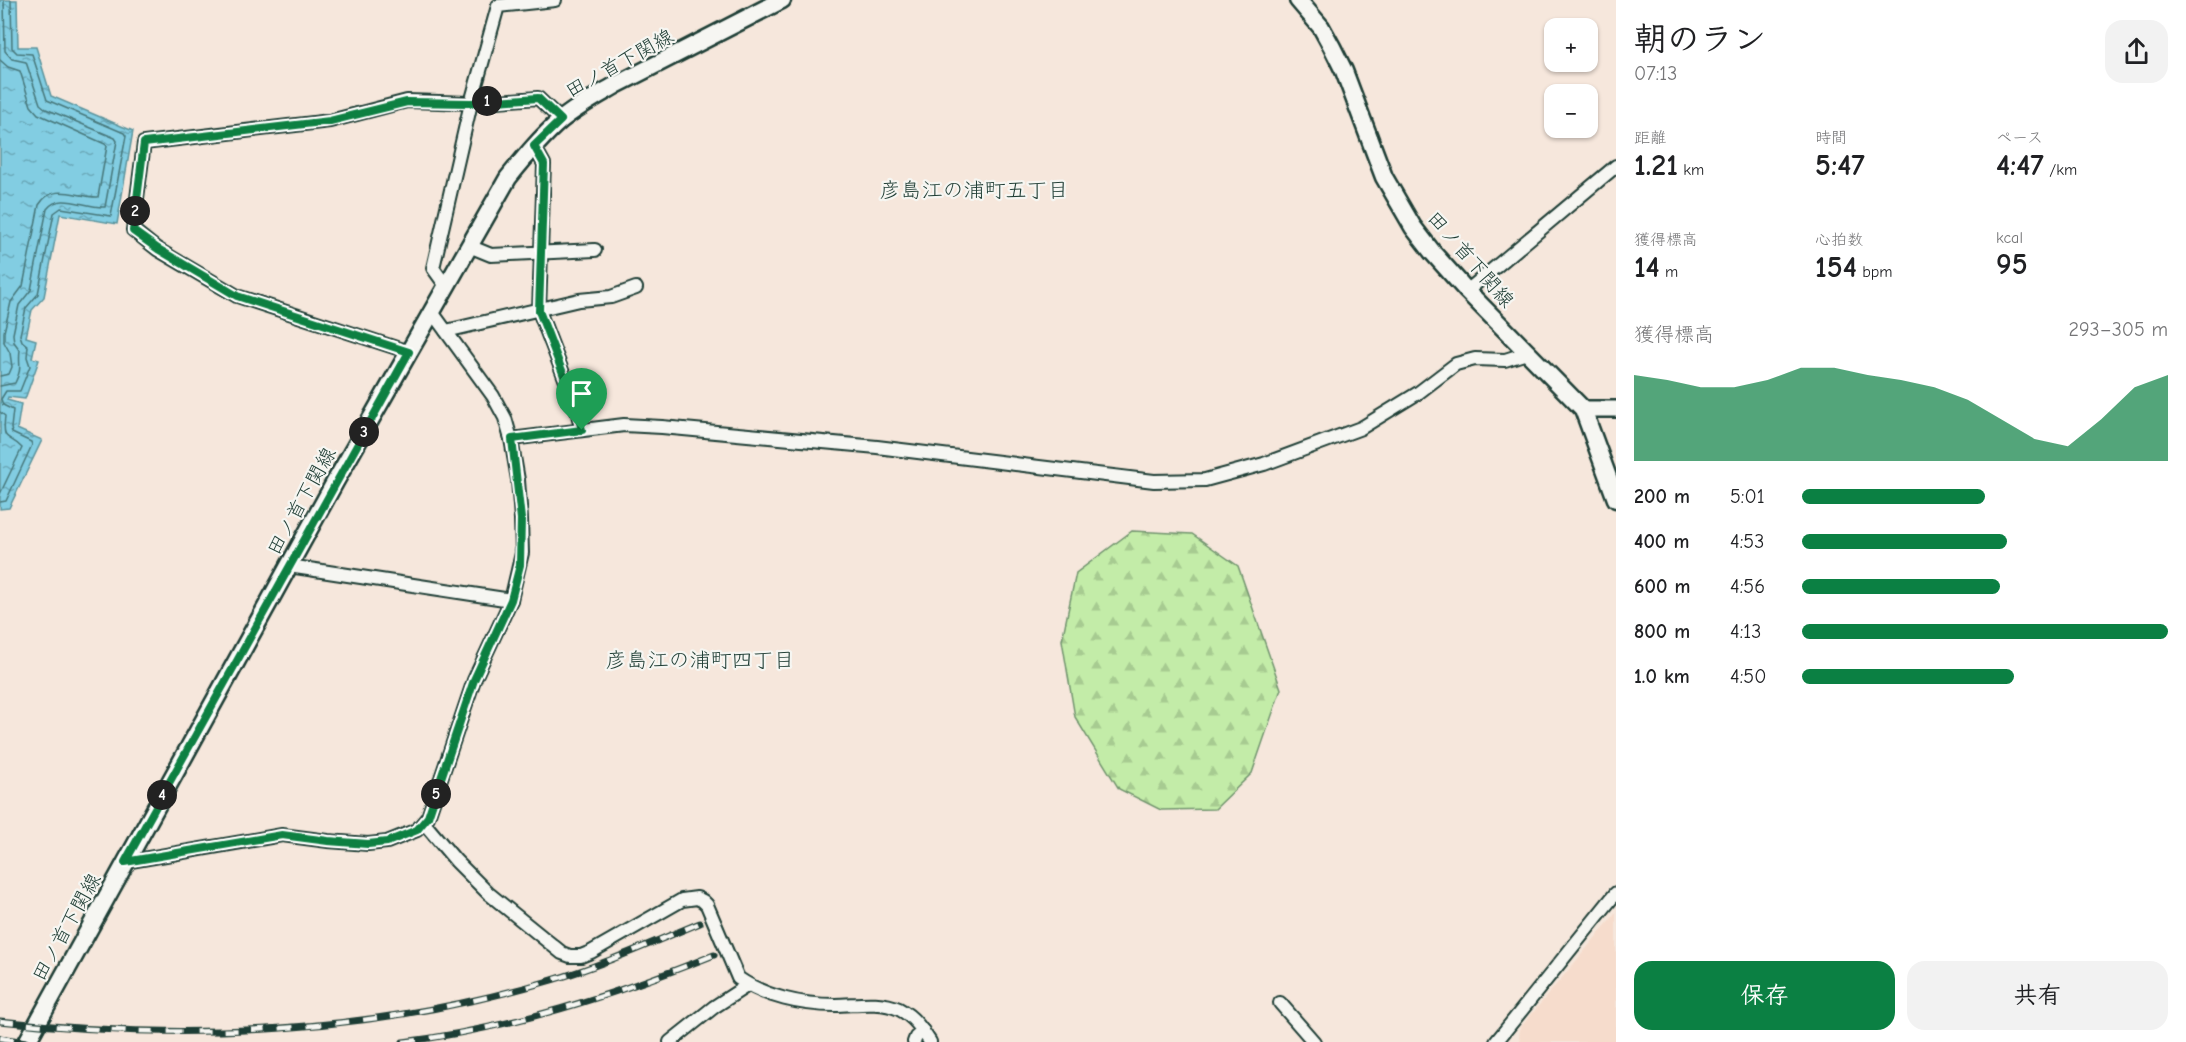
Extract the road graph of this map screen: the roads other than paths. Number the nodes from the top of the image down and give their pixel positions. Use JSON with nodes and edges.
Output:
{"nodes":[{"id":1,"x":555,"y":0,"type":"edge"},
{"id":2,"x":782,"y":0,"type":"edge"},
{"id":3,"x":1298,"y":0,"type":"edge"},
{"id":4,"x":471,"y":103,"type":"junction"},
{"id":5,"x":561,"y":120,"type":"junction"},
{"id":6,"x":534,"y":146,"type":"junction"},
{"id":7,"x":1616,"y":166,"type":"edge"},
{"id":8,"x":469,"y":246,"type":"junction"},
{"id":9,"x":594,"y":250,"type":"dead end"},
{"id":10,"x":541,"y":252,"type":"junction"},
{"id":11,"x":446,"y":286,"type":"junction"},
{"id":12,"x":636,"y":288,"type":"dead end"},
{"id":13,"x":1467,"y":291,"type":"junction"},
{"id":14,"x":539,"y":311,"type":"junction"},
{"id":15,"x":432,"y":312,"type":"junction"},
{"id":16,"x":446,"y":331,"type":"junction"},
{"id":17,"x":409,"y":352,"type":"junction"},
{"id":18,"x":1527,"y":353,"type":"junction"},
{"id":19,"x":1583,"y":409,"type":"junction"},
{"id":20,"x":1616,"y":409,"type":"edge"},
{"id":21,"x":582,"y":430,"type":"junction"},
{"id":22,"x":512,"y":439,"type":"junction"},
{"id":23,"x":1616,"y":499,"type":"edge"},
{"id":24,"x":289,"y":566,"type":"junction"},
{"id":25,"x":511,"y":600,"type":"junction"},
{"id":26,"x":424,"y":823,"type":"junction"},
{"id":27,"x":125,"y":862,"type":"junction"},
{"id":28,"x":1616,"y":893,"type":"edge"},
{"id":29,"x":748,"y":985,"type":"junction"},
{"id":30,"x":1280,"y":1003,"type":"dead end"},
{"id":31,"x":1506,"y":1030,"type":"junction"},
{"id":32,"x":926,"y":1037,"type":"edge"},
{"id":33,"x":27,"y":1042,"type":"edge"},
{"id":34,"x":670,"y":1042,"type":"edge"},
{"id":35,"x":914,"y":1042,"type":"edge"},
{"id":36,"x":1314,"y":1042,"type":"edge"},
{"id":37,"x":1496,"y":1042,"type":"edge"},
{"id":38,"x":1514,"y":1042,"type":"edge"}],
"edges":[{"from":1,"to":4,"type":"street"},
{"from":2,"to":5,"type":"main road","name":"田ノ首下関線"},
{"from":3,"to":13,"type":"main road","name":"田ノ首下関線"},
{"from":4,"to":5,"type":"street"},
{"from":4,"to":11,"type":"street"},
{"from":4,"to":17,"type":"street"},
{"from":5,"to":6,"type":"main road","name":"田ノ首下関線"},
{"from":6,"to":8,"type":"main road","name":"田ノ首下関線"},
{"from":6,"to":10,"type":"street"},
{"from":7,"to":13,"type":"street"},
{"from":8,"to":10,"type":"street"},
{"from":8,"to":11,"type":"main road","name":"田ノ首下関線"},
{"from":9,"to":10,"type":"street"},
{"from":10,"to":14,"type":"street"},
{"from":11,"to":15,"type":"main road","name":"田ノ首下関線"},
{"from":12,"to":14,"type":"street"},
{"from":13,"to":18,"type":"main road","name":"田ノ首下関線"},
{"from":14,"to":16,"type":"street"},
{"from":14,"to":21,"type":"street"},
{"from":15,"to":16,"type":"street"},
{"from":15,"to":17,"type":"main road","name":"田ノ首下関線"},
{"from":16,"to":22,"type":"street"},
{"from":17,"to":24,"type":"main road","name":"田ノ首下関線"},
{"from":18,"to":19,"type":"main road","name":"田ノ首下関線"},
{"from":18,"to":21,"type":"street"},
{"from":19,"to":20,"type":"street"},
{"from":19,"to":23,"type":"main road","name":"田ノ首下関線"},
{"from":21,"to":22,"type":"street"},
{"from":22,"to":25,"type":"street"},
{"from":24,"to":25,"type":"street"},
{"from":24,"to":27,"type":"main road","name":"田ノ首下関線"},
{"from":25,"to":26,"type":"street"},
{"from":26,"to":27,"type":"street"},
{"from":26,"to":29,"type":"street"},
{"from":27,"to":33,"type":"main road","name":"田ノ首下関線"},
{"from":28,"to":31,"type":"street"},
{"from":29,"to":32,"type":"street"},
{"from":29,"to":34,"type":"street"},
{"from":30,"to":36,"type":"street"},
{"from":31,"to":37,"type":"street"},
{"from":31,"to":38,"type":"street"},
{"from":32,"to":35,"type":"street"}]}
